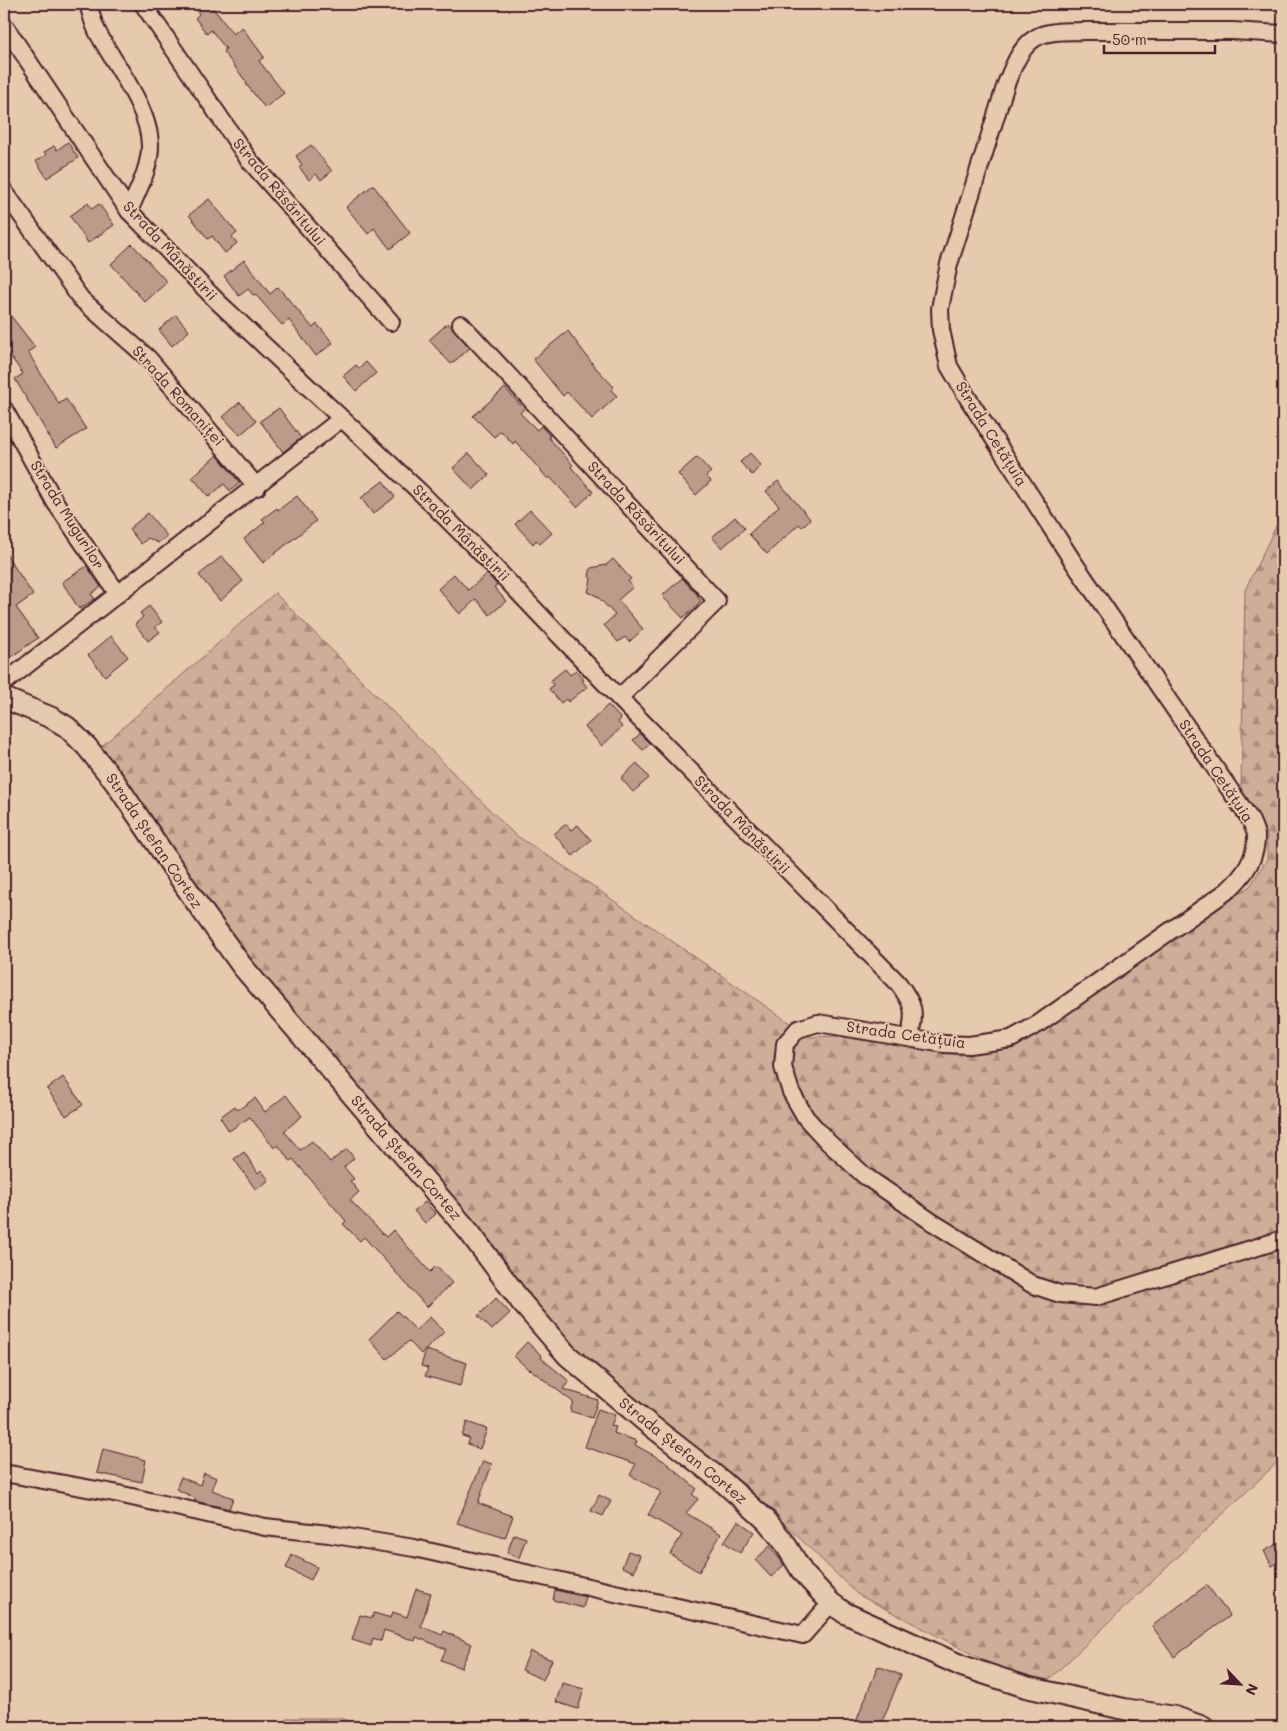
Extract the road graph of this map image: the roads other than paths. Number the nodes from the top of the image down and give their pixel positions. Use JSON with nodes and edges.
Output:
{"nodes":[{"id":1,"x":88,"y":4,"type":"edge"},
{"id":2,"x":144,"y":4,"type":"edge"},
{"id":3,"x":4,"y":24,"type":"edge"},
{"id":4,"x":1283,"y":34,"type":"edge"},
{"id":5,"x":4,"y":191,"type":"edge"},
{"id":6,"x":129,"y":211,"type":"junction"},
{"id":7,"x":391,"y":322,"type":"dead end"},
{"id":8,"x":461,"y":324,"type":"dead end"},
{"id":9,"x":4,"y":409,"type":"edge"},
{"id":10,"x":341,"y":419,"type":"junction"},
{"id":11,"x":257,"y":487,"type":"junction"},
{"id":12,"x":118,"y":594,"type":"junction"},
{"id":13,"x":4,"y":683,"type":"edge"},
{"id":14,"x":4,"y":698,"type":"edge"},
{"id":15,"x":619,"y":698,"type":"junction"},
{"id":16,"x":910,"y":1038,"type":"junction"},
{"id":17,"x":1283,"y":1239,"type":"edge"},
{"id":18,"x":4,"y":1473,"type":"edge"},
{"id":19,"x":831,"y":1603,"type":"junction"},
{"id":20,"x":1203,"y":1727,"type":"edge"}],
"edges":[{"from":1,"to":6,"type":"street"},
{"from":2,"to":7,"type":"street","name":"Strada Răsăritului"},
{"from":3,"to":6,"type":"street","name":"Strada Mânăstirii"},
{"from":4,"to":16,"type":"street","name":"Strada Cetățuia"},
{"from":5,"to":11,"type":"street","name":"Strada Romaniței"},
{"from":6,"to":10,"type":"street","name":"Strada Mânăstirii"},
{"from":8,"to":15,"type":"street","name":"Strada Răsăritului"},
{"from":9,"to":12,"type":"street","name":"Strada Mugurilor"},
{"from":10,"to":11,"type":"street"},
{"from":10,"to":15,"type":"street","name":"Strada Mânăstirii"},
{"from":11,"to":12,"type":"street"},
{"from":12,"to":13,"type":"street"},
{"from":14,"to":19,"type":"street","name":"Strada Ștefan Cortez"},
{"from":15,"to":16,"type":"street","name":"Strada Mânăstirii"},
{"from":16,"to":17,"type":"street","name":"Strada Cetățuia"},
{"from":18,"to":19,"type":"street"},
{"from":19,"to":20,"type":"street","name":"Strada Ștefan Cortez"}]}
